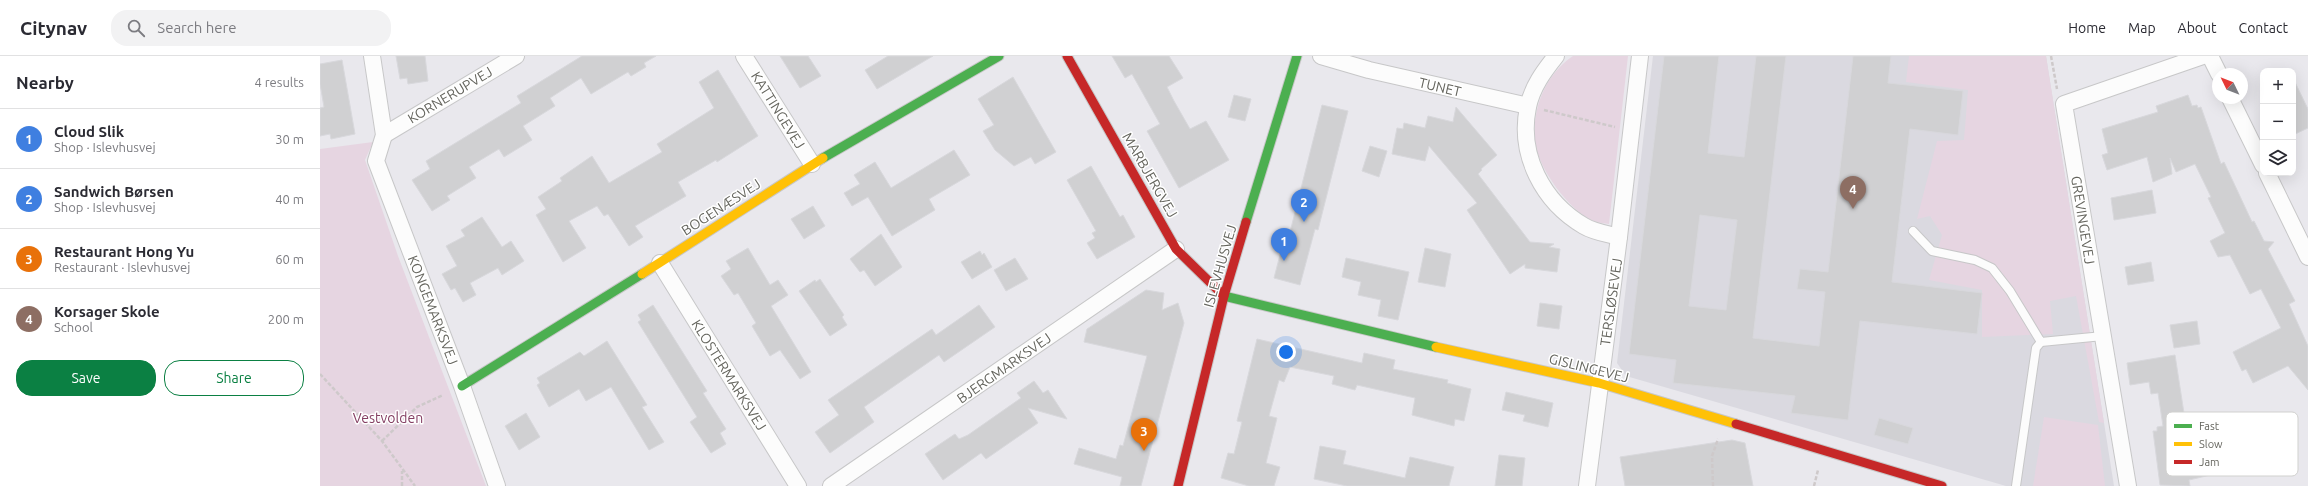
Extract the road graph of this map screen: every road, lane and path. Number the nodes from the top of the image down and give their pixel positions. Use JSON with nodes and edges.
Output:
{"nodes":[{"id":1,"x":372,"y":56,"type":"edge"},
{"id":2,"x":516,"y":56,"type":"edge"},
{"id":3,"x":744,"y":56,"type":"edge"},
{"id":4,"x":998,"y":56,"type":"edge"},
{"id":5,"x":1067,"y":56,"type":"edge"},
{"id":6,"x":1297,"y":56,"type":"edge"},
{"id":7,"x":1321,"y":56,"type":"edge"},
{"id":8,"x":1556,"y":56,"type":"edge"},
{"id":9,"x":1640,"y":56,"type":"edge"},
{"id":10,"x":2051,"y":56,"type":"edge"},
{"id":11,"x":2203,"y":56,"type":"edge"},
{"id":12,"x":2210,"y":56,"type":"edge"},
{"id":13,"x":1349,"y":61,"type":"edge"},
{"id":14,"x":2216,"y":68,"type":"edge"},
{"id":15,"x":2064,"y":104,"type":"junction"},
{"id":16,"x":2233,"y":104,"type":"edge"},
{"id":17,"x":1528,"y":106,"type":"junction"},
{"id":18,"x":1631,"y":131,"type":"junction"},
{"id":19,"x":384,"y":135,"type":"junction"},
{"id":20,"x":2260,"y":159,"type":"edge"},
{"id":21,"x":812,"y":164,"type":"junction"},
{"id":22,"x":2268,"y":176,"type":"edge"},
{"id":23,"x":1913,"y":231,"type":"dead end"},
{"id":24,"x":1619,"y":237,"type":"junction"},
{"id":25,"x":1176,"y":249,"type":"junction"},
{"id":26,"x":2308,"y":257,"type":"edge"},
{"id":27,"x":660,"y":263,"type":"junction"},
{"id":28,"x":1224,"y":296,"type":"junction"},
{"id":29,"x":2103,"y":336,"type":"junction"},
{"id":30,"x":2041,"y":342,"type":"junction"},
{"id":31,"x":320,"y":374,"type":"edge"},
{"id":32,"x":1599,"y":383,"type":"junction"},
{"id":33,"x":462,"y":386,"type":"junction"},
{"id":34,"x":1724,"y":421,"type":"junction"},
{"id":35,"x":382,"y":440,"type":"junction"},
{"id":36,"x":402,"y":471,"type":"junction"},
{"id":37,"x":402,"y":486,"type":"edge"},
{"id":38,"x":415,"y":486,"type":"edge"},
{"id":39,"x":497,"y":486,"type":"edge"},
{"id":40,"x":798,"y":486,"type":"edge"},
{"id":41,"x":831,"y":486,"type":"edge"},
{"id":42,"x":1178,"y":486,"type":"edge"},
{"id":43,"x":1587,"y":486,"type":"edge"},
{"id":44,"x":1714,"y":486,"type":"edge"},
{"id":45,"x":1942,"y":486,"type":"edge"},
{"id":46,"x":2016,"y":486,"type":"edge"},
{"id":47,"x":2128,"y":486,"type":"edge"}],
"edges":[{"from":1,"to":19,"type":"street"},
{"from":2,"to":19,"type":"street","name":"KORNERUPVEJ"},
{"from":3,"to":21,"type":"street","name":"KATTINGEVEJ"},
{"from":4,"to":21,"type":"street","name":"BOGENÆSVEJ"},
{"from":5,"to":25,"type":"street","name":"MARBJERGVEJ"},
{"from":6,"to":28,"type":"street","name":"ISLEVHUSVEJ"},
{"from":7,"to":13,"type":"street","name":"TUNET"},
{"from":8,"to":17,"type":"street"},
{"from":9,"to":18,"type":"street","name":"TERSLØSEVEJ"},
{"from":10,"to":15,"type":"path"},
{"from":11,"to":15,"type":"street"},
{"from":12,"to":14,"type":"street"},
{"from":13,"to":17,"type":"street","name":"TUNET"},
{"from":15,"to":29,"type":"street","name":"GREVINGEVEJ"},
{"from":16,"to":20,"type":"street"},
{"from":17,"to":18,"type":"path"},
{"from":17,"to":24,"type":"street"},
{"from":18,"to":24,"type":"street","name":"TERSLØSEVEJ"},
{"from":19,"to":33,"type":"street","name":"KONGEMARKSVEJ"},
{"from":21,"to":27,"type":"street","name":"BOGENÆSVEJ"},
{"from":22,"to":26,"type":"street"},
{"from":23,"to":30,"type":"lane"},
{"from":24,"to":32,"type":"street","name":"TERSLØSEVEJ"},
{"from":25,"to":28,"type":"street","name":"MARBJERGVEJ"},
{"from":25,"to":41,"type":"street","name":"BJERGMARKSVEJ"},
{"from":27,"to":33,"type":"street","name":"BOGENÆSVEJ"},
{"from":27,"to":40,"type":"street","name":"KLOSTERMARKSVEJ"},
{"from":28,"to":32,"type":"street","name":"GISLINGEVEJ"},
{"from":28,"to":42,"type":"street","name":"ISLEVHUSVEJ"},
{"from":29,"to":30,"type":"lane"},
{"from":29,"to":47,"type":"street","name":"GREVINGEVEJ"},
{"from":30,"to":46,"type":"lane"},
{"from":31,"to":35,"type":"path"},
{"from":32,"to":34,"type":"street","name":"GISLINGEVEJ"},
{"from":32,"to":43,"type":"street","name":"TERSLØSEVEJ"},
{"from":33,"to":35,"type":"path"},
{"from":33,"to":39,"type":"street","name":"KONGEMARKSVEJ"},
{"from":34,"to":44,"type":"path"},
{"from":34,"to":45,"type":"street","name":"GISLINGEVEJ"},
{"from":35,"to":36,"type":"path"},
{"from":36,"to":37,"type":"path"},
{"from":36,"to":38,"type":"path"}]}
